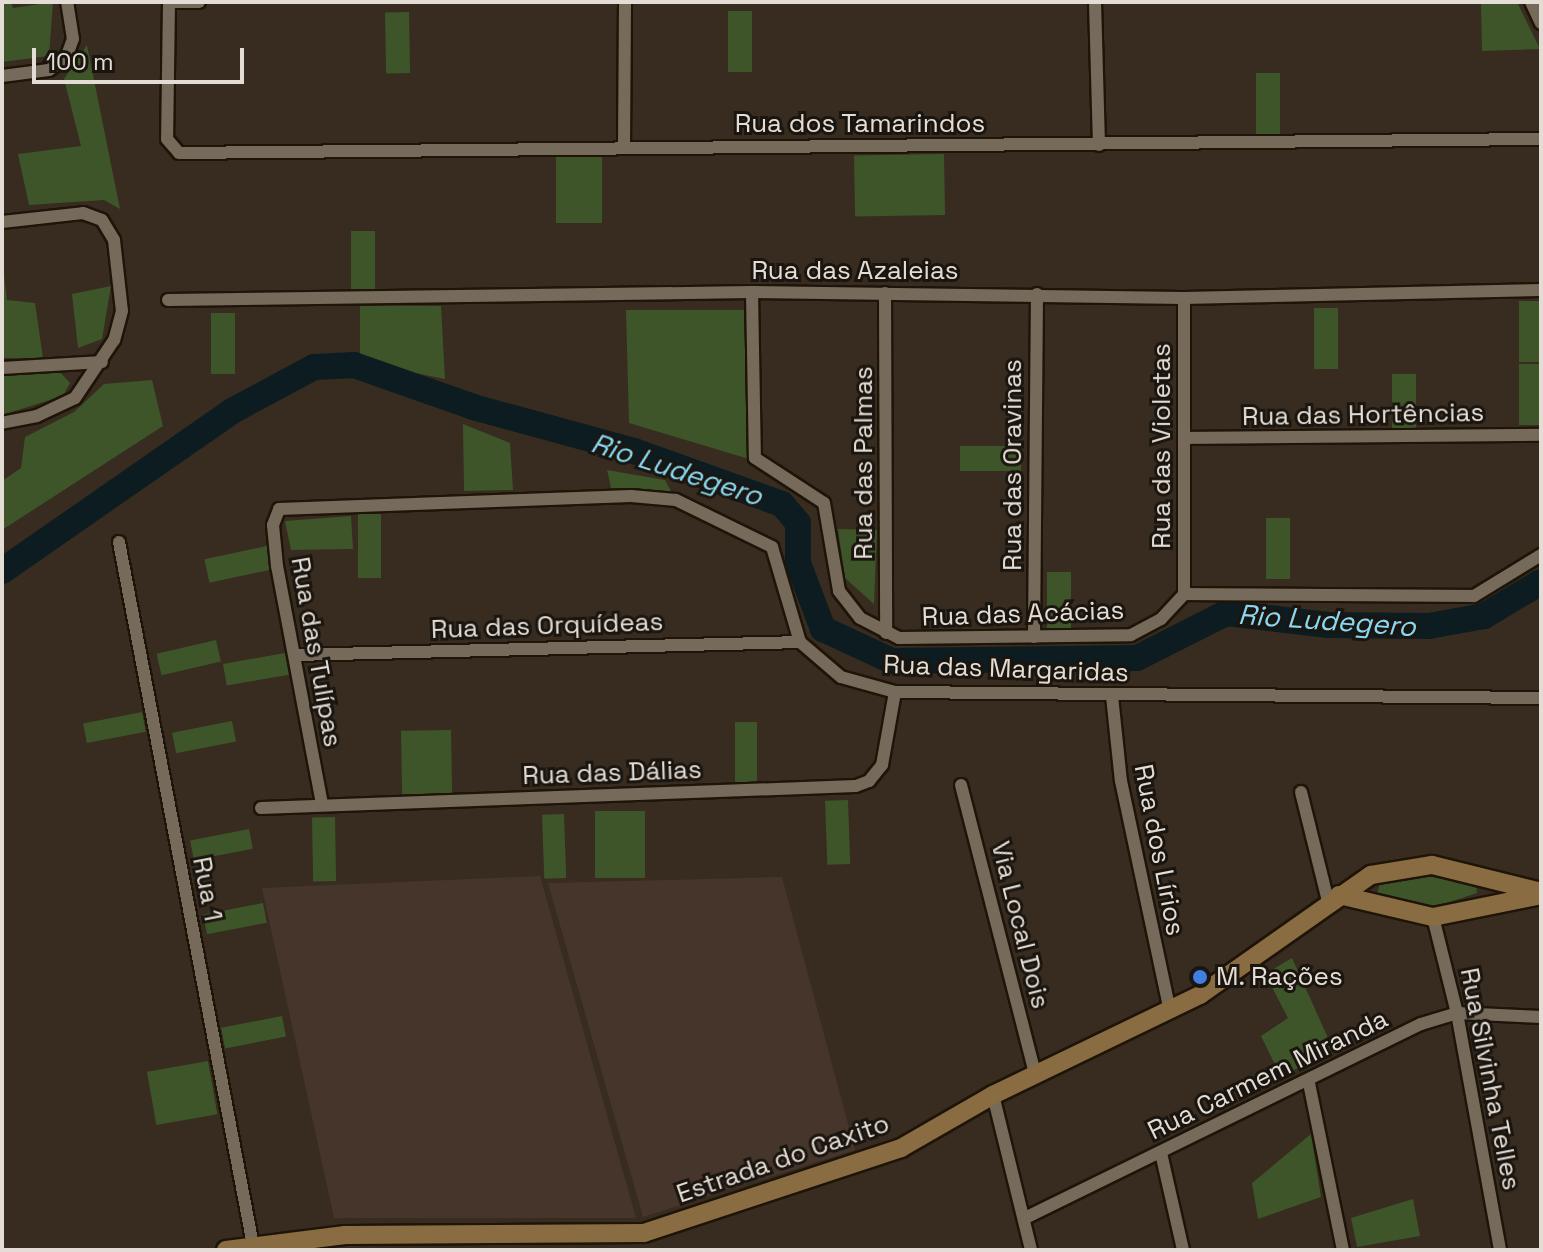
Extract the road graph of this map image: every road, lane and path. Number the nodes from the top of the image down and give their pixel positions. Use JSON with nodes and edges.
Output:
{"nodes":[{"id":1,"x":67,"y":2,"type":"edge"},
{"id":2,"x":169,"y":2,"type":"edge"},
{"id":3,"x":199,"y":2,"type":"edge"},
{"id":4,"x":625,"y":2,"type":"edge"},
{"id":5,"x":1095,"y":2,"type":"edge"},
{"id":6,"x":1531,"y":2,"type":"edge"},
{"id":7,"x":1541,"y":23,"type":"edge"},
{"id":8,"x":2,"y":76,"type":"edge"},
{"id":9,"x":1541,"y":139,"type":"edge"},
{"id":10,"x":1099,"y":145,"type":"junction"},
{"id":11,"x":624,"y":147,"type":"junction"},
{"id":12,"x":2,"y":222,"type":"edge"},
{"id":13,"x":1541,"y":290,"type":"edge"},
{"id":14,"x":752,"y":292,"type":"junction"},
{"id":15,"x":885,"y":293,"type":"junction"},
{"id":16,"x":1037,"y":294,"type":"junction"},
{"id":17,"x":1184,"y":298,"type":"junction"},
{"id":18,"x":168,"y":300,"type":"dead end"},
{"id":19,"x":102,"y":362,"type":"junction"},
{"id":20,"x":66,"y":364,"type":"junction"},
{"id":21,"x":2,"y":368,"type":"edge"},
{"id":22,"x":75,"y":398,"type":"junction"},
{"id":23,"x":2,"y":423,"type":"edge"},
{"id":24,"x":1541,"y":435,"type":"edge"},
{"id":25,"x":1185,"y":438,"type":"junction"},
{"id":26,"x":119,"y":542,"type":"dead end"},
{"id":27,"x":1541,"y":555,"type":"edge"},
{"id":28,"x":1184,"y":594,"type":"junction"},
{"id":29,"x":886,"y":633,"type":"junction"},
{"id":30,"x":1034,"y":637,"type":"junction"},
{"id":31,"x":800,"y":642,"type":"junction"},
{"id":32,"x":295,"y":655,"type":"junction"},
{"id":33,"x":895,"y":692,"type":"junction"},
{"id":34,"x":1112,"y":696,"type":"junction"},
{"id":35,"x":1541,"y":698,"type":"edge"},
{"id":36,"x":961,"y":785,"type":"dead end"},
{"id":37,"x":1301,"y":792,"type":"dead end"},
{"id":38,"x":322,"y":804,"type":"junction"},
{"id":39,"x":261,"y":808,"type":"dead end"},
{"id":40,"x":1371,"y":875,"type":"junction"},
{"id":41,"x":1481,"y":875,"type":"junction"},
{"id":42,"x":1541,"y":894,"type":"edge"},
{"id":43,"x":1333,"y":898,"type":"junction"},
{"id":44,"x":1374,"y":905,"type":"junction"},
{"id":45,"x":1481,"y":908,"type":"junction"},
{"id":46,"x":1433,"y":917,"type":"junction"},
{"id":47,"x":1170,"y":1012,"type":"junction"},
{"id":48,"x":1457,"y":1013,"type":"junction"},
{"id":49,"x":1541,"y":1017,"type":"edge"},
{"id":50,"x":1035,"y":1074,"type":"junction"},
{"id":51,"x":1309,"y":1083,"type":"junction"},
{"id":52,"x":993,"y":1095,"type":"junction"},
{"id":53,"x":1161,"y":1153,"type":"junction"},
{"id":54,"x":1025,"y":1218,"type":"junction"},
{"id":55,"x":253,"y":1245,"type":"junction"},
{"id":56,"x":226,"y":1250,"type":"edge"},
{"id":57,"x":1031,"y":1250,"type":"edge"},
{"id":58,"x":1183,"y":1250,"type":"edge"},
{"id":59,"x":1343,"y":1250,"type":"edge"},
{"id":60,"x":1500,"y":1250,"type":"edge"}],
"edges":[{"from":1,"to":8,"type":"street"},
{"from":2,"to":3,"type":"street"},
{"from":2,"to":11,"type":"street","name":"Rua dos Tamarindos"},
{"from":4,"to":11,"type":"street"},
{"from":5,"to":10,"type":"street"},
{"from":6,"to":7,"type":"street"},
{"from":9,"to":10,"type":"street","name":"Rua dos Tamarindos"},
{"from":10,"to":11,"type":"street","name":"Rua dos Tamarindos"},
{"from":12,"to":19,"type":"street"},
{"from":13,"to":17,"type":"street","name":"Rua das Azaleias"},
{"from":14,"to":15,"type":"street","name":"Rua das Azaleias"},
{"from":14,"to":18,"type":"street","name":"Rua das Azaleias"},
{"from":14,"to":29,"type":"street","name":"Rua das Acácias"},
{"from":15,"to":16,"type":"street","name":"Rua das Azaleias"},
{"from":15,"to":29,"type":"street","name":"Rua das Palmas"},
{"from":16,"to":17,"type":"street","name":"Rua das Azaleias"},
{"from":16,"to":30,"type":"street","name":"Rua das Oravinas"},
{"from":17,"to":25,"type":"street","name":"Rua das Violetas"},
{"from":19,"to":20,"type":"street"},
{"from":19,"to":22,"type":"street"},
{"from":20,"to":21,"type":"street"},
{"from":20,"to":22,"type":"street"},
{"from":22,"to":23,"type":"street"},
{"from":24,"to":25,"type":"street","name":"Rua das Hortências"},
{"from":25,"to":28,"type":"street","name":"Rua das Violetas"},
{"from":26,"to":55,"type":"street","name":"Rua 1"},
{"from":27,"to":28,"type":"street"},
{"from":28,"to":30,"type":"street","name":"Rua das Acácias"},
{"from":29,"to":30,"type":"street","name":"Rua das Acácias"},
{"from":31,"to":32,"type":"street","name":"Rua das Orquídeas"},
{"from":31,"to":32,"type":"street","name":"Rua das Tulípas"},
{"from":31,"to":33,"type":"street","name":"Rua das Margaridas"},
{"from":32,"to":38,"type":"street","name":"Rua das Tulípas"},
{"from":33,"to":34,"type":"street","name":"Rua das Margaridas"},
{"from":33,"to":38,"type":"street","name":"Rua das Dálias"},
{"from":34,"to":35,"type":"street","name":"Rua das Margaridas"},
{"from":34,"to":47,"type":"street","name":"Rua dos Lírios"},
{"from":36,"to":50,"type":"street","name":"Via Local Dois"},
{"from":37,"to":43,"type":"street"},
{"from":38,"to":39,"type":"street","name":"Rua das Dálias"},
{"from":40,"to":41,"type":"main road","name":"Estrada do Caxito"},
{"from":40,"to":43,"type":"main road","name":"Estrada do Caxito"},
{"from":40,"to":44,"type":"main road"},
{"from":41,"to":42,"type":"main road","name":"Estrada do Caxito"},
{"from":41,"to":45,"type":"main road"},
{"from":42,"to":45,"type":"main road","name":"Estrada do Caxito"},
{"from":43,"to":44,"type":"main road","name":"Estrada do Caxito"},
{"from":43,"to":47,"type":"main road","name":"Estrada do Caxito"},
{"from":44,"to":46,"type":"main road","name":"Estrada do Caxito"},
{"from":45,"to":46,"type":"main road","name":"Estrada do Caxito"},
{"from":46,"to":48,"type":"street","name":"Rua Silvinha Telles"},
{"from":47,"to":50,"type":"main road","name":"Estrada do Caxito"},
{"from":48,"to":49,"type":"street","name":"Rua Carmem Miranda"},
{"from":48,"to":51,"type":"street","name":"Rua Carmem Miranda"},
{"from":48,"to":60,"type":"street","name":"Rua Silvinha Telles"},
{"from":50,"to":52,"type":"main road","name":"Estrada do Caxito"},
{"from":51,"to":53,"type":"street","name":"Rua Carmem Miranda"},
{"from":51,"to":59,"type":"street"},
{"from":52,"to":54,"type":"street"},
{"from":52,"to":55,"type":"main road","name":"Estrada do Caxito"},
{"from":53,"to":54,"type":"street","name":"Rua Carmem Miranda"},
{"from":53,"to":58,"type":"street"},
{"from":54,"to":57,"type":"street"},
{"from":55,"to":56,"type":"main road","name":"Estrada do Caxito"}]}
